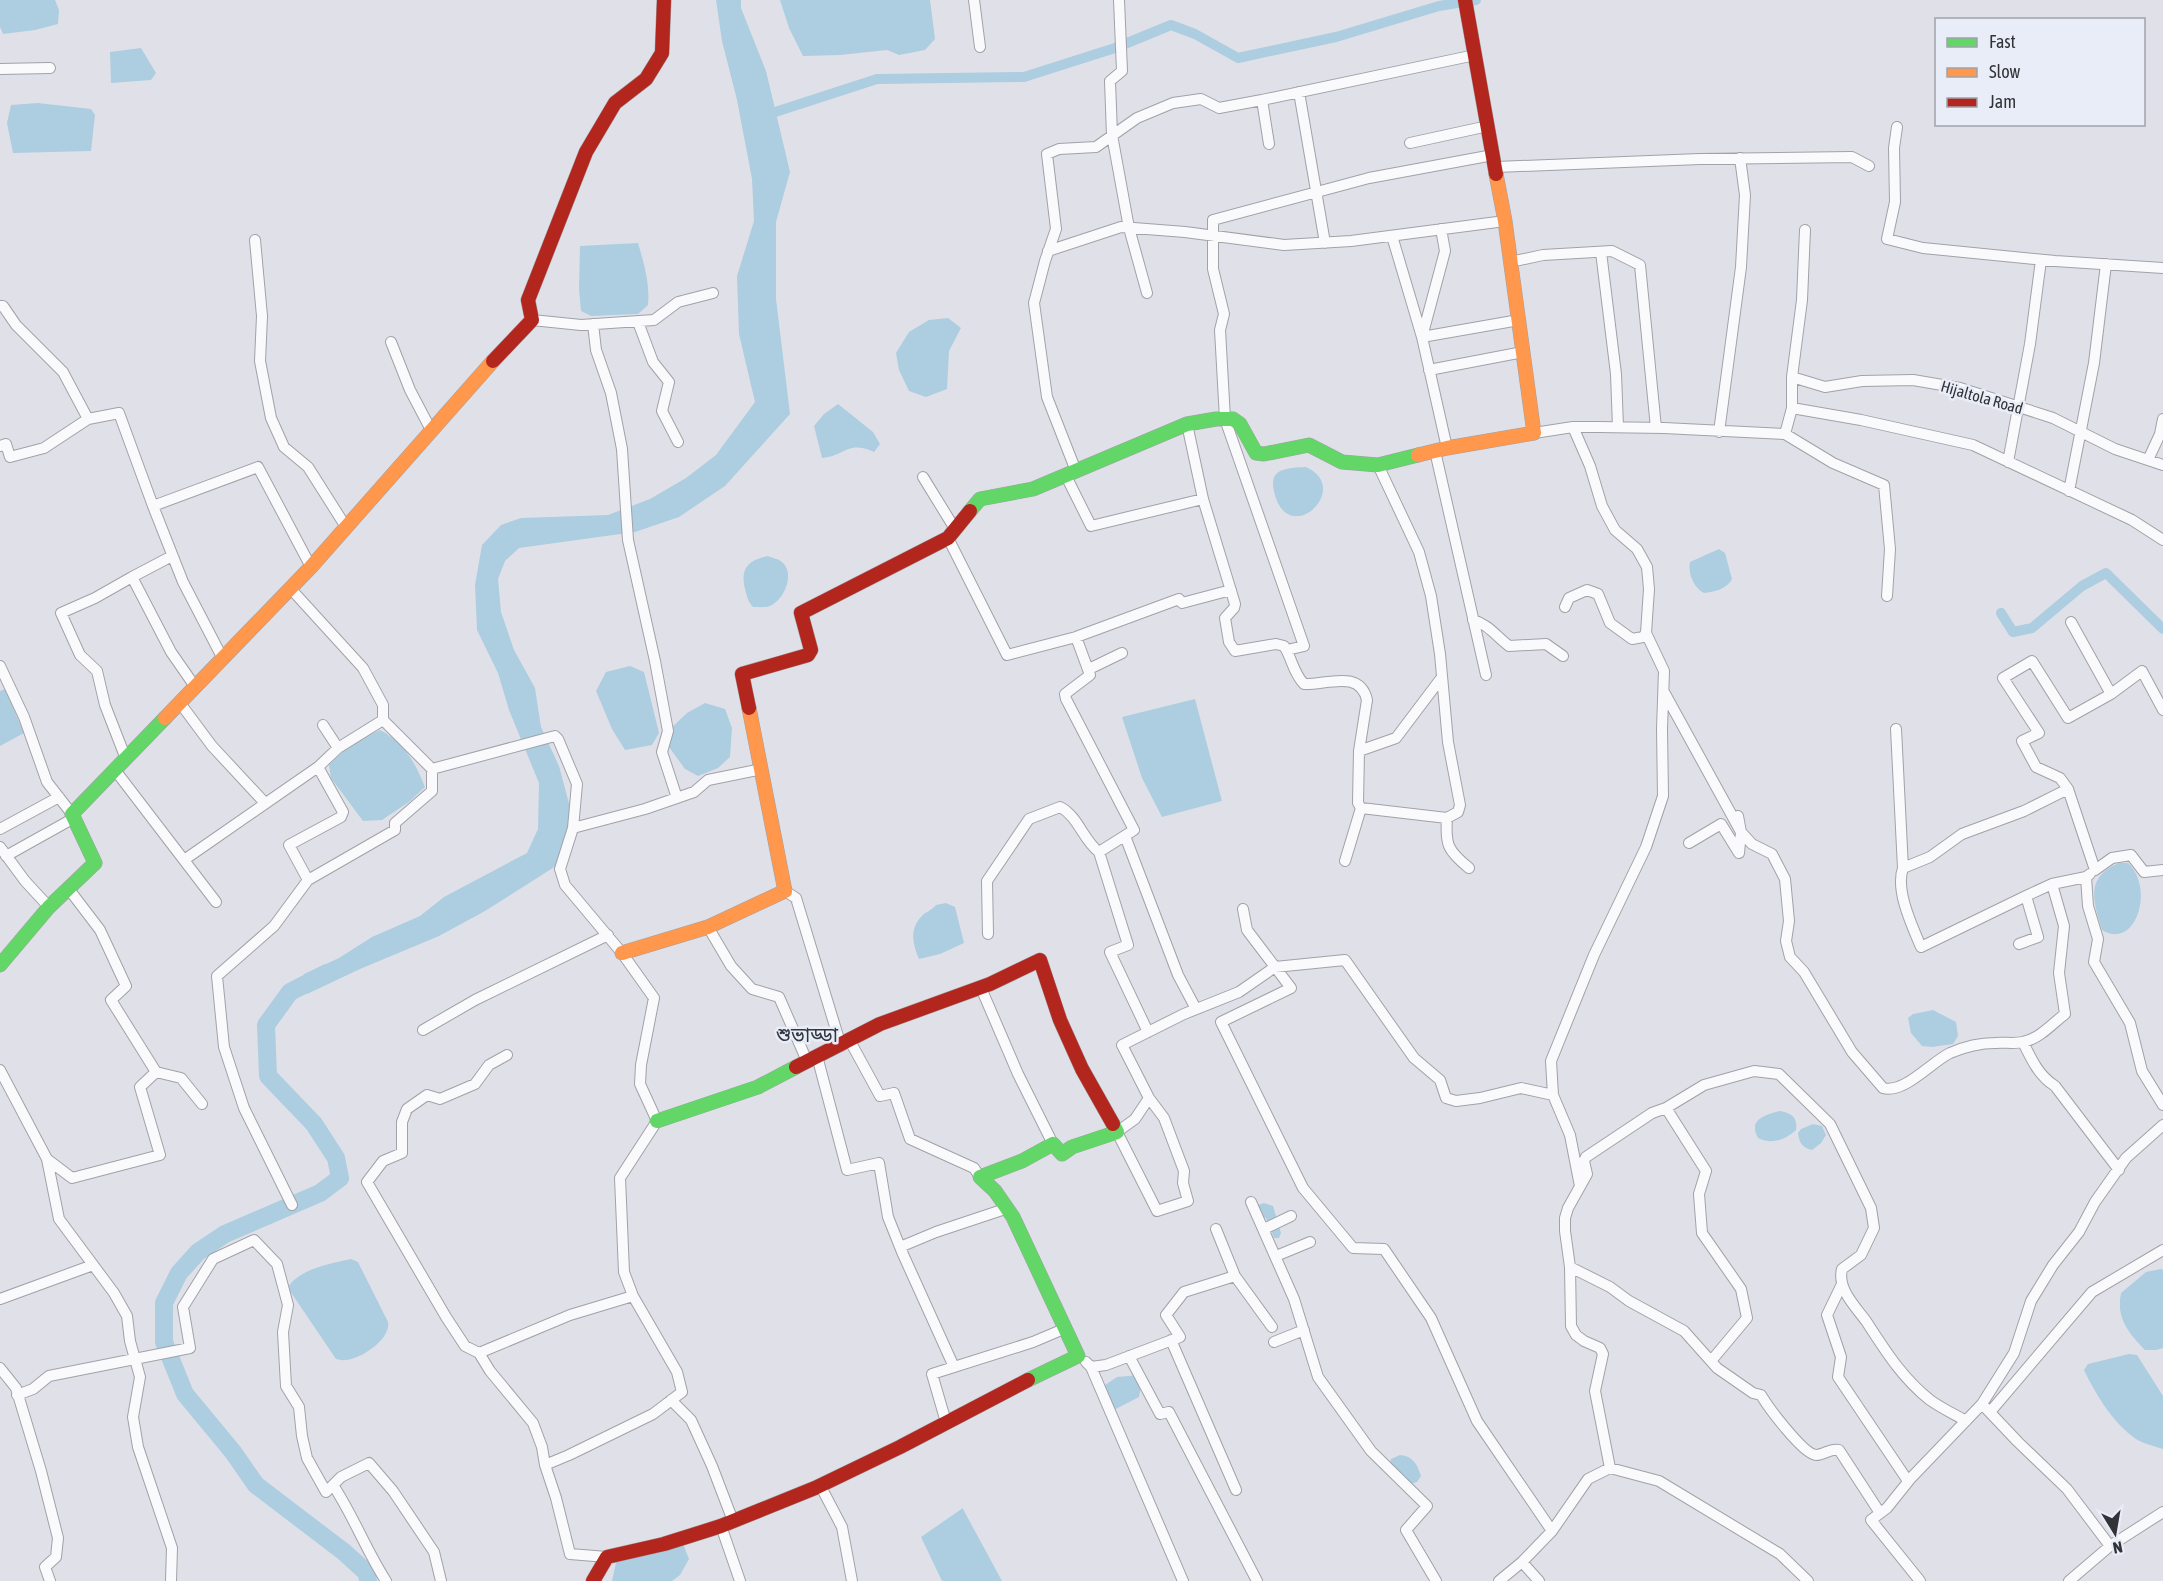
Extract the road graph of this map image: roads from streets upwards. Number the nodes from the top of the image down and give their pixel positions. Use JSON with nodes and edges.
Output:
{"nodes":[{"id":1,"x":664,"y":0,"type":"edge"},
{"id":2,"x":974,"y":0,"type":"edge"},
{"id":3,"x":1119,"y":0,"type":"edge"},
{"id":4,"x":1465,"y":0,"type":"edge"},
{"id":5,"x":980,"y":47,"type":"dead end"},
{"id":6,"x":1475,"y":55,"type":"junction"},
{"id":7,"x":50,"y":68,"type":"dead end"},
{"id":8,"x":0,"y":69,"type":"edge"},
{"id":9,"x":1299,"y":92,"type":"junction"},
{"id":10,"x":1262,"y":100,"type":"junction"},
{"id":11,"x":1488,"y":126,"type":"junction"},
{"id":12,"x":1897,"y":127,"type":"dead end"},
{"id":13,"x":1112,"y":135,"type":"junction"},
{"id":14,"x":1410,"y":143,"type":"dead end"},
{"id":15,"x":1269,"y":144,"type":"dead end"},
{"id":16,"x":1740,"y":158,"type":"junction"},
{"id":17,"x":1494,"y":161,"type":"junction"},
{"id":18,"x":1869,"y":166,"type":"dead end"},
{"id":19,"x":1317,"y":192,"type":"junction"},
{"id":20,"x":1505,"y":220,"type":"junction"},
{"id":21,"x":1129,"y":228,"type":"junction"},
{"id":22,"x":1441,"y":229,"type":"junction"},
{"id":23,"x":1805,"y":230,"type":"dead end"},
{"id":24,"x":1213,"y":236,"type":"junction"},
{"id":25,"x":1392,"y":236,"type":"junction"},
{"id":26,"x":255,"y":240,"type":"dead end"},
{"id":27,"x":1325,"y":243,"type":"junction"},
{"id":28,"x":1048,"y":251,"type":"junction"},
{"id":29,"x":1601,"y":252,"type":"junction"},
{"id":30,"x":2041,"y":260,"type":"junction"},
{"id":31,"x":1510,"y":262,"type":"junction"},
{"id":32,"x":2106,"y":264,"type":"junction"},
{"id":33,"x":2163,"y":268,"type":"edge"},
{"id":34,"x":713,"y":293,"type":"dead end"},
{"id":35,"x":1147,"y":293,"type":"dead end"},
{"id":36,"x":0,"y":306,"type":"edge"},
{"id":37,"x":532,"y":320,"type":"junction"},
{"id":38,"x":1519,"y":320,"type":"junction"},
{"id":39,"x":638,"y":322,"type":"junction"},
{"id":40,"x":594,"y":324,"type":"junction"},
{"id":41,"x":1422,"y":337,"type":"junction"},
{"id":42,"x":391,"y":342,"type":"dead end"},
{"id":43,"x":1523,"y":352,"type":"junction"},
{"id":44,"x":1429,"y":370,"type":"junction"},
{"id":45,"x":1792,"y":377,"type":"junction"},
{"id":46,"x":2018,"y":407,"type":"junction"},
{"id":47,"x":1792,"y":408,"type":"junction"},
{"id":48,"x":88,"y":419,"type":"junction"},
{"id":49,"x":1225,"y":419,"type":"junction"},
{"id":50,"x":2163,"y":419,"type":"edge"},
{"id":51,"x":1187,"y":424,"type":"junction"},
{"id":52,"x":1573,"y":427,"type":"junction"},
{"id":53,"x":1618,"y":427,"type":"junction"},
{"id":54,"x":1656,"y":428,"type":"junction"},
{"id":55,"x":431,"y":430,"type":"junction"},
{"id":56,"x":1719,"y":432,"type":"junction"},
{"id":57,"x":2080,"y":432,"type":"junction"},
{"id":58,"x":1534,"y":433,"type":"junction"},
{"id":59,"x":1785,"y":434,"type":"junction"},
{"id":60,"x":678,"y":442,"type":"dead end"},
{"id":61,"x":0,"y":446,"type":"edge"},
{"id":62,"x":1441,"y":449,"type":"junction"},
{"id":63,"x":2148,"y":460,"type":"junction"},
{"id":64,"x":2008,"y":462,"type":"junction"},
{"id":65,"x":1378,"y":465,"type":"junction"},
{"id":66,"x":2163,"y":465,"type":"edge"},
{"id":67,"x":1071,"y":474,"type":"junction"},
{"id":68,"x":923,"y":477,"type":"dead end"},
{"id":69,"x":2069,"y":490,"type":"junction"},
{"id":70,"x":1203,"y":499,"type":"junction"},
{"id":71,"x":153,"y":506,"type":"junction"},
{"id":72,"x":346,"y":526,"type":"junction"},
{"id":73,"x":951,"y":534,"type":"junction"},
{"id":74,"x":2163,"y":540,"type":"edge"},
{"id":75,"x":172,"y":556,"type":"junction"},
{"id":76,"x":311,"y":567,"type":"junction"},
{"id":77,"x":132,"y":577,"type":"junction"},
{"id":78,"x":291,"y":589,"type":"junction"},
{"id":79,"x":1231,"y":590,"type":"junction"},
{"id":80,"x":1887,"y":596,"type":"dead end"},
{"id":81,"x":1566,"y":607,"type":"dead end"},
{"id":82,"x":1473,"y":620,"type":"junction"},
{"id":83,"x":2071,"y":622,"type":"dead end"},
{"id":84,"x":1646,"y":633,"type":"junction"},
{"id":85,"x":1076,"y":637,"type":"junction"},
{"id":86,"x":1287,"y":650,"type":"junction"},
{"id":87,"x":1122,"y":654,"type":"dead end"},
{"id":88,"x":1563,"y":656,"type":"dead end"},
{"id":89,"x":223,"y":659,"type":"junction"},
{"id":90,"x":0,"y":666,"type":"edge"},
{"id":91,"x":1089,"y":669,"type":"junction"},
{"id":92,"x":1486,"y":675,"type":"dead end"},
{"id":93,"x":1442,"y":677,"type":"junction"},
{"id":94,"x":195,"y":688,"type":"junction"},
{"id":95,"x":1663,"y":690,"type":"junction"},
{"id":96,"x":2111,"y":694,"type":"junction"},
{"id":97,"x":180,"y":703,"type":"junction"},
{"id":98,"x":2163,"y":710,"type":"edge"},
{"id":99,"x":383,"y":720,"type":"junction"},
{"id":100,"x":323,"y":726,"type":"dead end"},
{"id":101,"x":1896,"y":729,"type":"dead end"},
{"id":102,"x":338,"y":748,"type":"junction"},
{"id":103,"x":1359,"y":751,"type":"junction"},
{"id":104,"x":126,"y":759,"type":"junction"},
{"id":105,"x":318,"y":767,"type":"junction"},
{"id":106,"x":432,"y":768,"type":"junction"},
{"id":107,"x":762,"y":769,"type":"junction"},
{"id":108,"x":115,"y":770,"type":"junction"},
{"id":109,"x":2068,"y":789,"type":"junction"},
{"id":110,"x":59,"y":797,"type":"junction"},
{"id":111,"x":677,"y":798,"type":"junction"},
{"id":112,"x":265,"y":803,"type":"junction"},
{"id":113,"x":1360,"y":808,"type":"junction"},
{"id":114,"x":73,"y":816,"type":"junction"},
{"id":115,"x":1738,"y":816,"type":"dead end"},
{"id":116,"x":1448,"y":818,"type":"junction"},
{"id":117,"x":573,"y":828,"type":"junction"},
{"id":118,"x":0,"y":829,"type":"edge"},
{"id":119,"x":1741,"y":832,"type":"junction"},
{"id":120,"x":1125,"y":836,"type":"junction"},
{"id":121,"x":1689,"y":843,"type":"dead end"},
{"id":122,"x":3,"y":852,"type":"edge"},
{"id":123,"x":1099,"y":852,"type":"junction"},
{"id":124,"x":184,"y":860,"type":"junction"},
{"id":125,"x":1345,"y":861,"type":"dead end"},
{"id":126,"x":1469,"y":868,"type":"dead end"},
{"id":127,"x":1903,"y":868,"type":"junction"},
{"id":128,"x":2163,"y":870,"type":"edge"},
{"id":129,"x":2091,"y":873,"type":"junction"},
{"id":130,"x":308,"y":880,"type":"junction"},
{"id":131,"x":2052,"y":884,"type":"junction"},
{"id":132,"x":68,"y":888,"type":"junction"},
{"id":133,"x":785,"y":891,"type":"junction"},
{"id":134,"x":2026,"y":896,"type":"junction"},
{"id":135,"x":216,"y":902,"type":"dead end"},
{"id":136,"x":49,"y":907,"type":"junction"},
{"id":137,"x":1243,"y":909,"type":"dead end"},
{"id":138,"x":708,"y":927,"type":"junction"},
{"id":139,"x":988,"y":934,"type":"dead end"},
{"id":140,"x":608,"y":935,"type":"junction"},
{"id":141,"x":2019,"y":944,"type":"dead end"},
{"id":142,"x":622,"y":953,"type":"junction"},
{"id":143,"x":0,"y":965,"type":"edge"},
{"id":144,"x":1275,"y":966,"type":"junction"},
{"id":145,"x":981,"y":988,"type":"junction"},
{"id":146,"x":1196,"y":1009,"type":"junction"},
{"id":147,"x":423,"y":1030,"type":"dead end"},
{"id":148,"x":1148,"y":1032,"type":"junction"},
{"id":149,"x":2023,"y":1042,"type":"junction"},
{"id":150,"x":845,"y":1044,"type":"junction"},
{"id":151,"x":507,"y":1055,"type":"dead end"},
{"id":152,"x":812,"y":1059,"type":"junction"},
{"id":153,"x":0,"y":1070,"type":"edge"},
{"id":154,"x":156,"y":1072,"type":"junction"},
{"id":155,"x":1553,"y":1095,"type":"junction"},
{"id":156,"x":1149,"y":1098,"type":"junction"},
{"id":157,"x":202,"y":1104,"type":"dead end"},
{"id":158,"x":2163,"y":1105,"type":"edge"},
{"id":159,"x":1666,"y":1108,"type":"junction"},
{"id":160,"x":657,"y":1121,"type":"junction"},
{"id":161,"x":2163,"y":1125,"type":"edge"},
{"id":162,"x":1117,"y":1132,"type":"junction"},
{"id":163,"x":1053,"y":1144,"type":"junction"},
{"id":164,"x":47,"y":1159,"type":"junction"},
{"id":165,"x":2119,"y":1170,"type":"junction"},
{"id":166,"x":980,"y":1177,"type":"junction"},
{"id":167,"x":1580,"y":1186,"type":"junction"},
{"id":168,"x":1251,"y":1202,"type":"dead end"},
{"id":169,"x":292,"y":1205,"type":"dead end"},
{"id":170,"x":1008,"y":1208,"type":"junction"},
{"id":171,"x":1291,"y":1216,"type":"dead end"},
{"id":172,"x":1216,"y":1229,"type":"dead end"},
{"id":173,"x":1264,"y":1229,"type":"junction"},
{"id":174,"x":1310,"y":1242,"type":"dead end"},
{"id":175,"x":900,"y":1247,"type":"junction"},
{"id":176,"x":2163,"y":1250,"type":"edge"},
{"id":177,"x":1276,"y":1256,"type":"junction"},
{"id":178,"x":93,"y":1264,"type":"junction"},
{"id":179,"x":1570,"y":1267,"type":"junction"},
{"id":180,"x":1235,"y":1276,"type":"junction"},
{"id":181,"x":1842,"y":1284,"type":"junction"},
{"id":182,"x":633,"y":1296,"type":"junction"},
{"id":183,"x":0,"y":1299,"type":"edge"},
{"id":184,"x":1272,"y":1327,"type":"dead end"},
{"id":185,"x":1066,"y":1328,"type":"junction"},
{"id":186,"x":1304,"y":1330,"type":"junction"},
{"id":187,"x":1171,"y":1340,"type":"junction"},
{"id":188,"x":1274,"y":1342,"type":"dead end"},
{"id":189,"x":479,"y":1353,"type":"junction"},
{"id":190,"x":1078,"y":1356,"type":"junction"},
{"id":191,"x":1129,"y":1356,"type":"junction"},
{"id":192,"x":139,"y":1359,"type":"junction"},
{"id":193,"x":1711,"y":1361,"type":"junction"},
{"id":194,"x":1091,"y":1366,"type":"junction"},
{"id":195,"x":954,"y":1367,"type":"junction"},
{"id":196,"x":0,"y":1368,"type":"edge"},
{"id":197,"x":17,"y":1395,"type":"junction"},
{"id":198,"x":672,"y":1400,"type":"junction"},
{"id":199,"x":1986,"y":1408,"type":"junction"},
{"id":200,"x":1966,"y":1421,"type":"junction"},
{"id":201,"x":946,"y":1422,"type":"junction"},
{"id":202,"x":545,"y":1465,"type":"junction"},
{"id":203,"x":1610,"y":1468,"type":"junction"},
{"id":204,"x":1908,"y":1481,"type":"junction"},
{"id":205,"x":333,"y":1485,"type":"junction"},
{"id":206,"x":820,"y":1485,"type":"junction"},
{"id":207,"x":1236,"y":1490,"type":"dead end"},
{"id":208,"x":2163,"y":1512,"type":"edge"},
{"id":209,"x":1880,"y":1513,"type":"junction"},
{"id":210,"x":727,"y":1524,"type":"junction"},
{"id":211,"x":1552,"y":1531,"type":"junction"},
{"id":212,"x":2110,"y":1546,"type":"junction"},
{"id":213,"x":607,"y":1557,"type":"junction"},
{"id":214,"x":1522,"y":1562,"type":"junction"},
{"id":215,"x":50,"y":1581,"type":"edge"},
{"id":216,"x":171,"y":1581,"type":"edge"},
{"id":217,"x":386,"y":1581,"type":"edge"},
{"id":218,"x":441,"y":1581,"type":"edge"},
{"id":219,"x":593,"y":1581,"type":"edge"},
{"id":220,"x":740,"y":1581,"type":"edge"},
{"id":221,"x":852,"y":1581,"type":"edge"},
{"id":222,"x":1183,"y":1581,"type":"edge"},
{"id":223,"x":1257,"y":1581,"type":"edge"},
{"id":224,"x":1436,"y":1581,"type":"edge"},
{"id":225,"x":1498,"y":1581,"type":"edge"},
{"id":226,"x":1539,"y":1581,"type":"edge"},
{"id":227,"x":1808,"y":1581,"type":"edge"},
{"id":228,"x":1920,"y":1581,"type":"edge"},
{"id":229,"x":2069,"y":1581,"type":"edge"}],
"edges":[{"from":1,"to":37,"type":"street"},
{"from":2,"to":5,"type":"street"},
{"from":3,"to":13,"type":"street"},
{"from":4,"to":6,"type":"street"},
{"from":6,"to":9,"type":"street"},
{"from":6,"to":11,"type":"street"},
{"from":7,"to":8,"type":"street"},
{"from":9,"to":10,"type":"street"},
{"from":9,"to":19,"type":"street"},
{"from":10,"to":13,"type":"street"},
{"from":10,"to":15,"type":"street"},
{"from":11,"to":14,"type":"street"},
{"from":11,"to":17,"type":"street"},
{"from":12,"to":30,"type":"street"},
{"from":13,"to":21,"type":"street"},
{"from":13,"to":28,"type":"street"},
{"from":16,"to":17,"type":"street"},
{"from":16,"to":18,"type":"street"},
{"from":16,"to":56,"type":"street"},
{"from":17,"to":19,"type":"street"},
{"from":17,"to":20,"type":"street"},
{"from":19,"to":24,"type":"street"},
{"from":19,"to":27,"type":"street"},
{"from":20,"to":22,"type":"street"},
{"from":20,"to":31,"type":"street"},
{"from":21,"to":24,"type":"street"},
{"from":21,"to":28,"type":"street"},
{"from":21,"to":35,"type":"street"},
{"from":22,"to":25,"type":"street"},
{"from":22,"to":41,"type":"street"},
{"from":23,"to":45,"type":"street"},
{"from":24,"to":27,"type":"street"},
{"from":24,"to":49,"type":"street"},
{"from":25,"to":27,"type":"street"},
{"from":25,"to":41,"type":"street"},
{"from":26,"to":72,"type":"street"},
{"from":28,"to":67,"type":"street"},
{"from":29,"to":31,"type":"street"},
{"from":29,"to":53,"type":"street"},
{"from":29,"to":54,"type":"street"},
{"from":30,"to":32,"type":"street"},
{"from":30,"to":46,"type":"street"},
{"from":31,"to":38,"type":"street"},
{"from":32,"to":33,"type":"street"},
{"from":32,"to":57,"type":"street"},
{"from":34,"to":39,"type":"street"},
{"from":36,"to":48,"type":"street"},
{"from":37,"to":40,"type":"street"},
{"from":37,"to":55,"type":"street"},
{"from":38,"to":41,"type":"street"},
{"from":38,"to":43,"type":"street"},
{"from":39,"to":40,"type":"street"},
{"from":39,"to":60,"type":"street"},
{"from":40,"to":111,"type":"street"},
{"from":41,"to":44,"type":"street"},
{"from":42,"to":55,"type":"street"},
{"from":43,"to":44,"type":"street"},
{"from":43,"to":58,"type":"street"},
{"from":44,"to":62,"type":"street"},
{"from":45,"to":46,"type":"street","name":"Hijaltola Road"},
{"from":45,"to":47,"type":"street"},
{"from":46,"to":57,"type":"street","name":"Hijaltola Road"},
{"from":46,"to":64,"type":"street"},
{"from":47,"to":59,"type":"street"},
{"from":47,"to":64,"type":"street"},
{"from":48,"to":61,"type":"street"},
{"from":48,"to":71,"type":"street"},
{"from":49,"to":51,"type":"street"},
{"from":49,"to":65,"type":"street"},
{"from":49,"to":86,"type":"street"},
{"from":50,"to":63,"type":"street"},
{"from":51,"to":67,"type":"street"},
{"from":51,"to":70,"type":"street"},
{"from":52,"to":53,"type":"street"},
{"from":52,"to":58,"type":"street"},
{"from":52,"to":84,"type":"street"},
{"from":53,"to":54,"type":"street"},
{"from":54,"to":56,"type":"street"},
{"from":55,"to":72,"type":"street"},
{"from":56,"to":59,"type":"street"},
{"from":57,"to":63,"type":"street","name":"Hijaltola Road"},
{"from":57,"to":69,"type":"street"},
{"from":58,"to":62,"type":"street"},
{"from":59,"to":80,"type":"street"},
{"from":62,"to":65,"type":"street"},
{"from":62,"to":82,"type":"street"},
{"from":63,"to":66,"type":"street","name":"Hijaltola Road"},
{"from":64,"to":69,"type":"street"},
{"from":65,"to":93,"type":"street"},
{"from":67,"to":70,"type":"street"},
{"from":67,"to":73,"type":"street"},
{"from":68,"to":73,"type":"street"},
{"from":69,"to":74,"type":"street"},
{"from":70,"to":79,"type":"street"},
{"from":71,"to":75,"type":"street"},
{"from":71,"to":76,"type":"street"},
{"from":72,"to":76,"type":"street"},
{"from":73,"to":85,"type":"street"},
{"from":73,"to":107,"type":"street"},
{"from":75,"to":77,"type":"street"},
{"from":75,"to":89,"type":"street"},
{"from":76,"to":78,"type":"street"},
{"from":77,"to":94,"type":"street"},
{"from":77,"to":104,"type":"street"},
{"from":78,"to":89,"type":"street"},
{"from":78,"to":99,"type":"street"},
{"from":79,"to":85,"type":"street"},
{"from":79,"to":86,"type":"street"},
{"from":81,"to":84,"type":"street"},
{"from":82,"to":88,"type":"street"},
{"from":82,"to":92,"type":"street"},
{"from":83,"to":96,"type":"street"},
{"from":84,"to":95,"type":"street"},
{"from":85,"to":91,"type":"street"},
{"from":86,"to":103,"type":"street"},
{"from":87,"to":91,"type":"street"},
{"from":89,"to":94,"type":"street"},
{"from":90,"to":110,"type":"street"},
{"from":91,"to":120,"type":"street"},
{"from":93,"to":103,"type":"street"},
{"from":93,"to":116,"type":"street"},
{"from":94,"to":97,"type":"street"},
{"from":95,"to":119,"type":"street"},
{"from":95,"to":155,"type":"street"},
{"from":96,"to":98,"type":"street"},
{"from":96,"to":109,"type":"street"},
{"from":97,"to":104,"type":"street"},
{"from":97,"to":112,"type":"street"},
{"from":99,"to":102,"type":"street"},
{"from":99,"to":106,"type":"street"},
{"from":100,"to":102,"type":"street"},
{"from":101,"to":127,"type":"street"},
{"from":102,"to":105,"type":"street"},
{"from":103,"to":113,"type":"street"},
{"from":104,"to":108,"type":"street"},
{"from":105,"to":112,"type":"street"},
{"from":105,"to":130,"type":"street"},
{"from":106,"to":117,"type":"street"},
{"from":106,"to":130,"type":"street"},
{"from":107,"to":111,"type":"street"},
{"from":107,"to":133,"type":"street"},
{"from":108,"to":114,"type":"street"},
{"from":108,"to":124,"type":"street"},
{"from":109,"to":127,"type":"street"},
{"from":109,"to":129,"type":"street"},
{"from":110,"to":114,"type":"street"},
{"from":110,"to":118,"type":"street"},
{"from":111,"to":117,"type":"street"},
{"from":112,"to":124,"type":"street"},
{"from":113,"to":116,"type":"street"},
{"from":113,"to":125,"type":"street"},
{"from":114,"to":122,"type":"street"},
{"from":114,"to":132,"type":"street"},
{"from":115,"to":119,"type":"street"},
{"from":116,"to":126,"type":"street"},
{"from":117,"to":140,"type":"street"},
{"from":119,"to":121,"type":"street"},
{"from":119,"to":149,"type":"street"},
{"from":120,"to":123,"type":"street"},
{"from":120,"to":146,"type":"street"},
{"from":122,"to":136,"type":"street"},
{"from":123,"to":139,"type":"street"},
{"from":123,"to":148,"type":"street"},
{"from":124,"to":135,"type":"street"},
{"from":127,"to":134,"type":"street"},
{"from":128,"to":129,"type":"street"},
{"from":129,"to":131,"type":"street"},
{"from":129,"to":158,"type":"street"},
{"from":130,"to":169,"type":"street"},
{"from":131,"to":134,"type":"street"},
{"from":131,"to":149,"type":"street"},
{"from":132,"to":136,"type":"street"},
{"from":132,"to":154,"type":"street"},
{"from":133,"to":138,"type":"street"},
{"from":133,"to":150,"type":"street"},
{"from":134,"to":141,"type":"street"},
{"from":136,"to":143,"type":"street"},
{"from":137,"to":144,"type":"street"},
{"from":138,"to":142,"type":"street"},
{"from":138,"to":152,"type":"street"},
{"from":140,"to":142,"type":"street"},
{"from":140,"to":147,"type":"street"},
{"from":142,"to":160,"type":"street"},
{"from":144,"to":146,"type":"street"},
{"from":144,"to":155,"type":"street"},
{"from":144,"to":211,"type":"street"},
{"from":145,"to":150,"type":"street"},
{"from":145,"to":162,"type":"street"},
{"from":145,"to":163,"type":"street"},
{"from":146,"to":148,"type":"street"},
{"from":148,"to":156,"type":"street"},
{"from":149,"to":165,"type":"street"},
{"from":150,"to":152,"type":"street"},
{"from":150,"to":166,"type":"street"},
{"from":151,"to":189,"type":"street"},
{"from":152,"to":160,"type":"street"},
{"from":152,"to":175,"type":"street"},
{"from":153,"to":164,"type":"street"},
{"from":154,"to":157,"type":"street"},
{"from":154,"to":164,"type":"street"},
{"from":155,"to":167,"type":"street"},
{"from":156,"to":162,"type":"street"},
{"from":156,"to":162,"type":"street"},
{"from":159,"to":167,"type":"street"},
{"from":159,"to":181,"type":"street"},
{"from":159,"to":193,"type":"street"},
{"from":160,"to":182,"type":"street"},
{"from":161,"to":165,"type":"street"},
{"from":162,"to":163,"type":"street"},
{"from":163,"to":166,"type":"street"},
{"from":164,"to":178,"type":"street"},
{"from":165,"to":199,"type":"street"},
{"from":166,"to":170,"type":"street"},
{"from":167,"to":179,"type":"street"},
{"from":168,"to":173,"type":"street"},
{"from":170,"to":175,"type":"street"},
{"from":170,"to":185,"type":"street"},
{"from":171,"to":173,"type":"street"},
{"from":172,"to":180,"type":"street"},
{"from":173,"to":177,"type":"street"},
{"from":174,"to":177,"type":"street"},
{"from":175,"to":195,"type":"street"},
{"from":176,"to":199,"type":"street"},
{"from":177,"to":186,"type":"street"},
{"from":178,"to":183,"type":"street"},
{"from":178,"to":192,"type":"street"},
{"from":179,"to":193,"type":"street"},
{"from":179,"to":203,"type":"street"},
{"from":180,"to":184,"type":"street"},
{"from":180,"to":187,"type":"street"},
{"from":181,"to":200,"type":"street"},
{"from":181,"to":204,"type":"street"},
{"from":182,"to":189,"type":"street"},
{"from":182,"to":198,"type":"street"},
{"from":185,"to":190,"type":"street"},
{"from":185,"to":195,"type":"street"},
{"from":186,"to":188,"type":"street"},
{"from":186,"to":224,"type":"street"},
{"from":187,"to":191,"type":"street"},
{"from":187,"to":207,"type":"street"},
{"from":189,"to":202,"type":"street"},
{"from":190,"to":194,"type":"street"},
{"from":190,"to":201,"type":"street"},
{"from":191,"to":194,"type":"street"},
{"from":191,"to":223,"type":"street"},
{"from":192,"to":197,"type":"street"},
{"from":192,"to":205,"type":"street"},
{"from":192,"to":216,"type":"street"},
{"from":193,"to":209,"type":"street"},
{"from":194,"to":222,"type":"street"},
{"from":195,"to":201,"type":"street"},
{"from":196,"to":197,"type":"street"},
{"from":197,"to":215,"type":"street"},
{"from":198,"to":202,"type":"street"},
{"from":198,"to":210,"type":"street"},
{"from":199,"to":200,"type":"street"},
{"from":199,"to":212,"type":"street"},
{"from":200,"to":204,"type":"street"},
{"from":201,"to":206,"type":"street"},
{"from":202,"to":213,"type":"street"},
{"from":203,"to":211,"type":"street"},
{"from":203,"to":227,"type":"street"},
{"from":204,"to":209,"type":"street"},
{"from":205,"to":217,"type":"street"},
{"from":205,"to":218,"type":"street"},
{"from":206,"to":210,"type":"street"},
{"from":206,"to":221,"type":"street"},
{"from":208,"to":212,"type":"street"},
{"from":209,"to":228,"type":"street"},
{"from":210,"to":213,"type":"street"},
{"from":210,"to":220,"type":"street"},
{"from":211,"to":214,"type":"street"},
{"from":212,"to":229,"type":"street"},
{"from":213,"to":219,"type":"street"},
{"from":214,"to":225,"type":"street"},
{"from":214,"to":226,"type":"street"}]}
